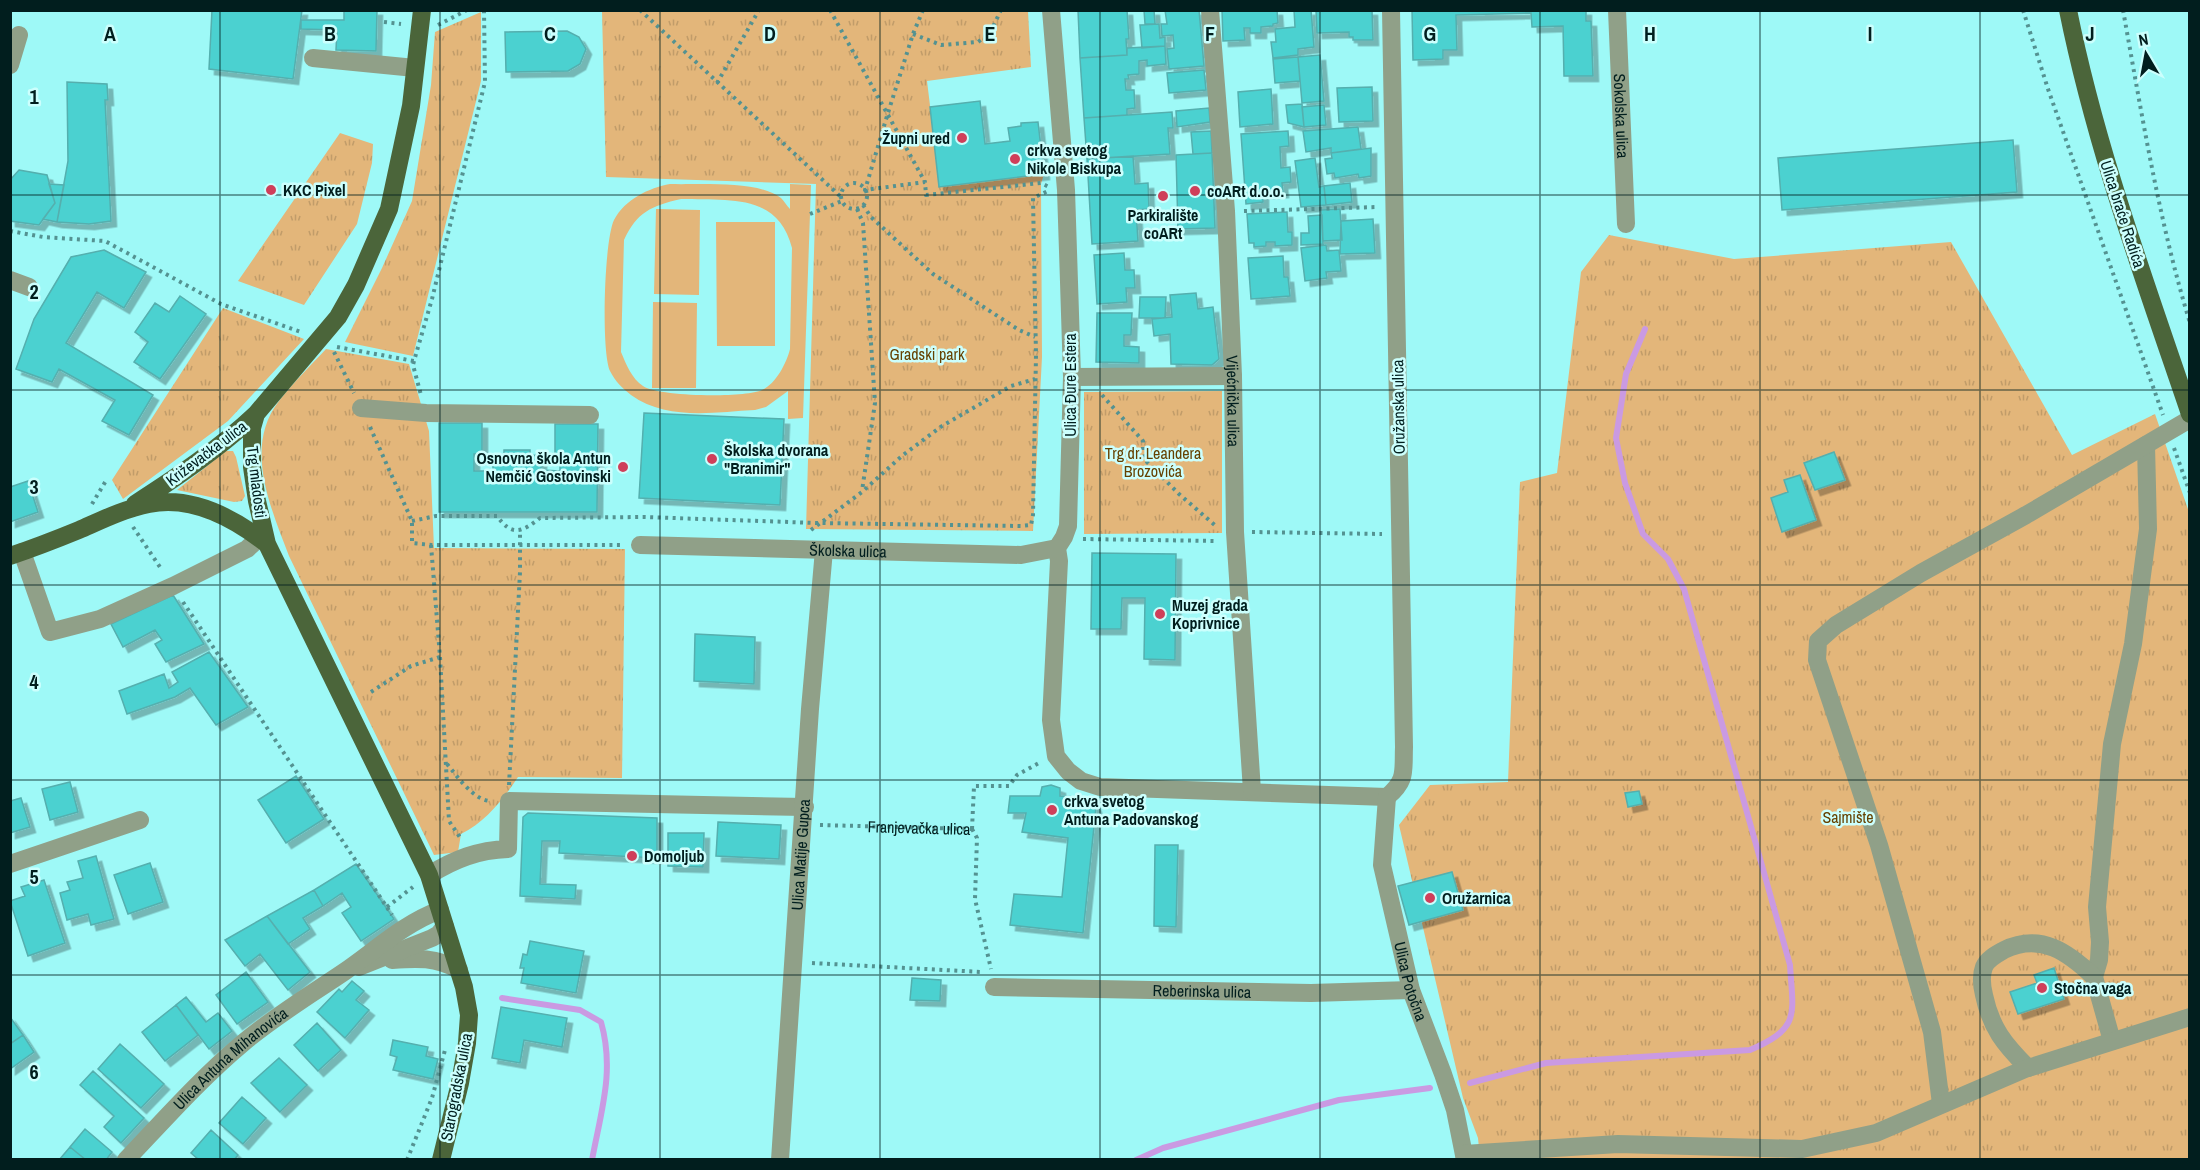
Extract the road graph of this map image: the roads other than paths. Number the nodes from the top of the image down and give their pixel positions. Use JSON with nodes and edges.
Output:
{"nodes":[{"id":1,"x":1051,"y":10,"type":"edge"},
{"id":2,"x":1210,"y":10,"type":"edge"},
{"id":3,"x":1391,"y":10,"type":"edge"},
{"id":4,"x":1617,"y":10,"type":"edge"},
{"id":5,"x":2068,"y":10,"type":"edge"},
{"id":6,"x":426,"y":20,"type":"edge"},
{"id":7,"x":19,"y":36,"type":"dead end"},
{"id":8,"x":313,"y":58,"type":"dead end"},
{"id":9,"x":10,"y":64,"type":"edge"},
{"id":10,"x":416,"y":68,"type":"junction"},
{"id":11,"x":1626,"y":224,"type":"dead end"},
{"id":12,"x":10,"y":280,"type":"edge"},
{"id":13,"x":29,"y":287,"type":"dead end"},
{"id":14,"x":1233,"y":376,"type":"junction"},
{"id":15,"x":1072,"y":377,"type":"junction"},
{"id":16,"x":361,"y":408,"type":"road end"},
{"id":17,"x":256,"y":414,"type":"junction"},
{"id":18,"x":590,"y":416,"type":"dead end"},
{"id":19,"x":2190,"y":417,"type":"edge"},
{"id":20,"x":2146,"y":445,"type":"junction"},
{"id":21,"x":128,"y":517,"type":"junction"},
{"id":22,"x":263,"y":541,"type":"junction"},
{"id":23,"x":640,"y":545,"type":"road end"},
{"id":24,"x":1057,"y":548,"type":"junction"},
{"id":25,"x":824,"y":550,"type":"junction"},
{"id":26,"x":16,"y":554,"type":"edge"},
{"id":27,"x":1252,"y":791,"type":"junction"},
{"id":28,"x":1387,"y":797,"type":"junction"},
{"id":29,"x":804,"y":816,"type":"junction"},
{"id":30,"x":140,"y":820,"type":"dead end"},
{"id":31,"x":10,"y":864,"type":"edge"},
{"id":32,"x":429,"y":875,"type":"junction"},
{"id":33,"x":442,"y":918,"type":"junction"},
{"id":34,"x":372,"y":963,"type":"junction"},
{"id":35,"x":459,"y":970,"type":"junction"},
{"id":36,"x":346,"y":971,"type":"junction"},
{"id":37,"x":2094,"y":977,"type":"junction"},
{"id":38,"x":993,"y":980,"type":"road end"},
{"id":39,"x":1411,"y":990,"type":"junction"},
{"id":40,"x":2190,"y":1017,"type":"edge"},
{"id":41,"x":2112,"y":1041,"type":"junction"},
{"id":42,"x":2028,"y":1068,"type":"junction"},
{"id":43,"x":1941,"y":1104,"type":"junction"},
{"id":44,"x":1464,"y":1157,"type":"edge"},
{"id":45,"x":126,"y":1160,"type":"edge"},
{"id":46,"x":441,"y":1160,"type":"edge"},
{"id":47,"x":780,"y":1160,"type":"edge"}],
"edges":[{"from":1,"to":15,"type":"street","name":"Ulica Đure Estera"},
{"from":2,"to":14,"type":"street","name":"Vijećnička ulica"},
{"from":3,"to":28,"type":"street","name":"Oružanska ulica"},
{"from":4,"to":11,"type":"street","name":"Sokolska ulica"},
{"from":5,"to":19,"type":"main road","name":"Ulica braće Radića"},
{"from":6,"to":10,"type":"main road"},
{"from":7,"to":9,"type":"street"},
{"from":8,"to":10,"type":"street"},
{"from":10,"to":17,"type":"main road"},
{"from":12,"to":13,"type":"street"},
{"from":14,"to":15,"type":"street"},
{"from":14,"to":27,"type":"street","name":"Vijećnička ulica"},
{"from":15,"to":24,"type":"street","name":"Ulica Đure Estera"},
{"from":16,"to":18,"type":"street"},
{"from":17,"to":21,"type":"main road","name":"Križevačka ulica"},
{"from":17,"to":22,"type":"main road","name":"Trg mladosti"},
{"from":19,"to":20,"type":"street"},
{"from":20,"to":37,"type":"street"},
{"from":20,"to":43,"type":"street"},
{"from":21,"to":22,"type":"main road","name":"Križevačka ulica"},
{"from":21,"to":26,"type":"main road","name":"Križevačka ulica"},
{"from":22,"to":26,"type":"street"},
{"from":22,"to":32,"type":"main road","name":"Trg mladosti"},
{"from":23,"to":25,"type":"street","name":"Školska ulica"},
{"from":24,"to":25,"type":"street","name":"Školska ulica"},
{"from":24,"to":27,"type":"street","name":"Ulica Đure Estera"},
{"from":25,"to":29,"type":"street","name":"Ulica Matije Gupca"},
{"from":27,"to":28,"type":"street"},
{"from":28,"to":39,"type":"street","name":"Ulica Potočna"},
{"from":29,"to":32,"type":"street"},
{"from":29,"to":47,"type":"street","name":"Ulica Matije Gupca"},
{"from":30,"to":31,"type":"street"},
{"from":32,"to":33,"type":"main road","name":"Trg mladosti"},
{"from":33,"to":34,"type":"street","name":"Ulica Antuna Mihanovića"},
{"from":33,"to":35,"type":"main road","name":"Starogradska ulica"},
{"from":33,"to":36,"type":"street","name":"Ulica Antuna Mihanovića"},
{"from":34,"to":35,"type":"street","name":"Ulica Antuna Mihanovića"},
{"from":34,"to":36,"type":"street","name":"Ulica Antuna Mihanovića"},
{"from":35,"to":46,"type":"main road","name":"Starogradska ulica"},
{"from":36,"to":45,"type":"street","name":"Ulica Antuna Mihanovića"},
{"from":37,"to":41,"type":"street"},
{"from":37,"to":42,"type":"street"},
{"from":38,"to":39,"type":"street","name":"Reberinska ulica"},
{"from":39,"to":44,"type":"street","name":"Ulica Potočna"},
{"from":40,"to":41,"type":"street"},
{"from":41,"to":42,"type":"street"},
{"from":42,"to":43,"type":"street"},
{"from":43,"to":44,"type":"street"}]}
